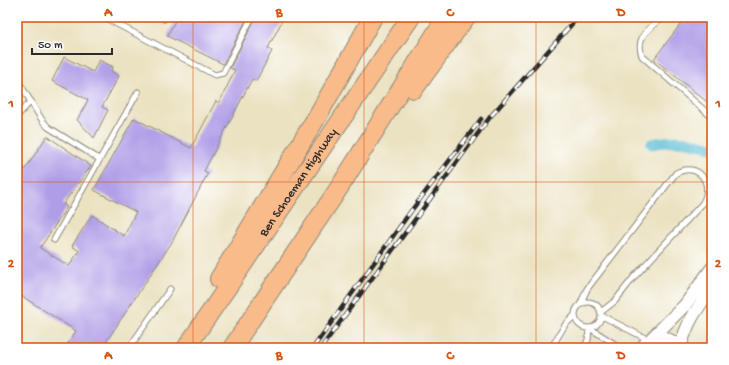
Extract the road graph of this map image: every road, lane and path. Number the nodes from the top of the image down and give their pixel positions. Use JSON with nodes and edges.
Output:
{"nodes":[{"id":1,"x":107,"y":17,"type":"edge"},
{"id":2,"x":252,"y":17,"type":"edge"},
{"id":3,"x":373,"y":17,"type":"edge"},
{"id":4,"x":411,"y":17,"type":"edge"},
{"id":5,"x":466,"y":17,"type":"edge"},
{"id":6,"x":662,"y":17,"type":"edge"},
{"id":7,"x":445,"y":19,"type":"edge"},
{"id":8,"x":17,"y":79,"type":"edge"},
{"id":9,"x":138,"y":92,"type":"dead end"},
{"id":10,"x":31,"y":101,"type":"junction"},
{"id":11,"x":17,"y":116,"type":"edge"},
{"id":12,"x":712,"y":116,"type":"edge"},
{"id":13,"x":99,"y":159,"type":"junction"},
{"id":14,"x":339,"y":188,"type":"junction"},
{"id":15,"x":54,"y":240,"type":"dead end"},
{"id":16,"x":712,"y":268,"type":"edge"},
{"id":17,"x":712,"y":288,"type":"edge"},
{"id":18,"x":170,"y":289,"type":"dead end"},
{"id":19,"x":580,"y":305,"type":"junction"},
{"id":20,"x":602,"y":314,"type":"junction"},
{"id":21,"x":575,"y":316,"type":"junction"},
{"id":22,"x":590,"y":329,"type":"junction"},
{"id":23,"x":712,"y":337,"type":"edge"},
{"id":24,"x":712,"y":341,"type":"edge"},
{"id":25,"x":648,"y":342,"type":"edge"},
{"id":26,"x":129,"y":348,"type":"edge"},
{"id":27,"x":176,"y":348,"type":"edge"},
{"id":28,"x":186,"y":348,"type":"edge"},
{"id":29,"x":232,"y":348,"type":"edge"},
{"id":30,"x":551,"y":348,"type":"edge"},
{"id":31,"x":584,"y":348,"type":"edge"},
{"id":32,"x":621,"y":348,"type":"edge"},
{"id":33,"x":679,"y":348,"type":"edge"}],
"edges":[{"from":1,"to":2,"type":"lane"},
{"from":3,"to":27,"type":"highway"},
{"from":4,"to":28,"type":"highway","name":"Ben Schoeman Highway"},
{"from":5,"to":14,"type":"highway"},
{"from":6,"to":12,"type":"lane"},
{"from":7,"to":14,"type":"highway"},
{"from":8,"to":10,"type":"lane"},
{"from":9,"to":13,"type":"lane"},
{"from":10,"to":11,"type":"lane"},
{"from":10,"to":13,"type":"lane"},
{"from":13,"to":15,"type":"lane"},
{"from":14,"to":29,"type":"highway"},
{"from":16,"to":25,"type":"street"},
{"from":17,"to":33,"type":"street"},
{"from":18,"to":26,"type":"lane"},
{"from":19,"to":20,"type":"lane"},
{"from":19,"to":20,"type":"lane"},
{"from":19,"to":21,"type":"lane"},
{"from":20,"to":22,"type":"lane"},
{"from":20,"to":25,"type":"lane"},
{"from":21,"to":22,"type":"lane"},
{"from":21,"to":30,"type":"lane"},
{"from":22,"to":31,"type":"lane"},
{"from":22,"to":32,"type":"lane"},
{"from":23,"to":24,"type":"lane"},
{"from":25,"to":33,"type":"street"}]}
